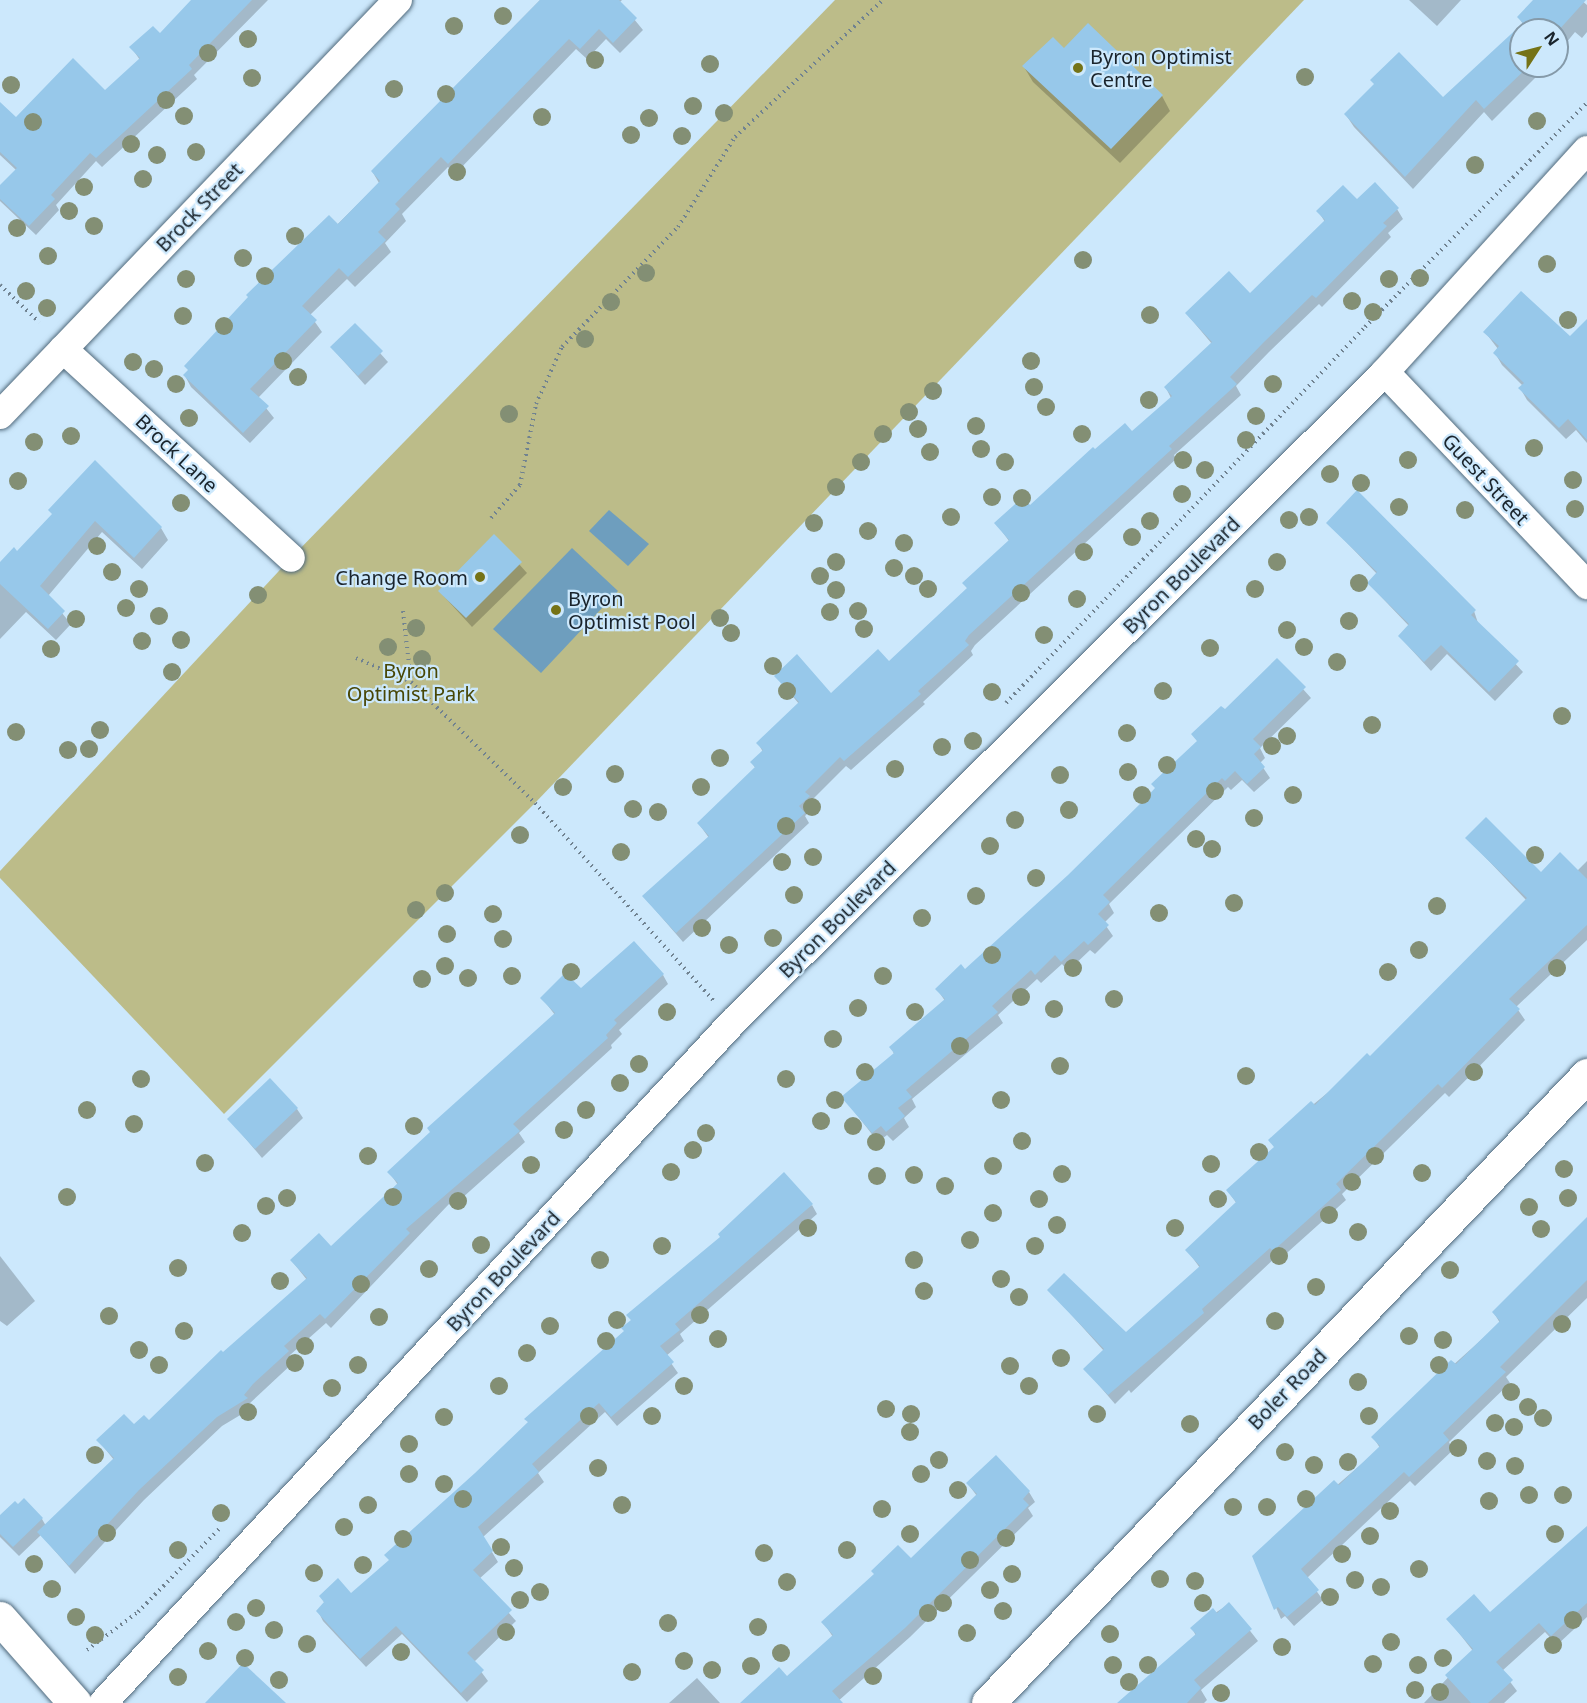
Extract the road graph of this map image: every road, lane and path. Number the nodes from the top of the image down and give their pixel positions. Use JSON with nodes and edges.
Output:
{"nodes":[{"id":1,"x":398,"y":0,"type":"edge"},
{"id":2,"x":882,"y":0,"type":"edge"},
{"id":3,"x":1587,"y":150,"type":"edge"},
{"id":4,"x":0,"y":285,"type":"edge"},
{"id":5,"x":39,"y":322,"type":"dead end"},
{"id":6,"x":63,"y":349,"type":"junction"},
{"id":7,"x":1385,"y":372,"type":"junction"},
{"id":8,"x":0,"y":415,"type":"edge"},
{"id":9,"x":491,"y":518,"type":"dead end"},
{"id":10,"x":291,"y":558,"type":"dead end"},
{"id":11,"x":1587,"y":585,"type":"edge"},
{"id":12,"x":403,"y":611,"type":"dead end"},
{"id":13,"x":356,"y":658,"type":"dead end"},
{"id":14,"x":411,"y":682,"type":"junction"},
{"id":15,"x":733,"y":1023,"type":"junction"},
{"id":16,"x":1587,"y":1075,"type":"edge"},
{"id":17,"x":0,"y":1618,"type":"edge"},
{"id":18,"x":75,"y":1703,"type":"edge"},
{"id":19,"x":103,"y":1703,"type":"edge"},
{"id":20,"x":988,"y":1703,"type":"edge"}],
"edges":[{"from":1,"to":6,"type":"street","name":"Brock Street"},
{"from":2,"to":9,"type":"path"},
{"from":3,"to":7,"type":"street","name":"Byron Boulevard"},
{"from":4,"to":5,"type":"path"},
{"from":6,"to":8,"type":"street","name":"Brock Street"},
{"from":6,"to":10,"type":"street","name":"Brock Lane"},
{"from":7,"to":11,"type":"street","name":"Guest Street"},
{"from":7,"to":15,"type":"street","name":"Byron Boulevard"},
{"from":12,"to":14,"type":"path"},
{"from":13,"to":14,"type":"path"},
{"from":14,"to":15,"type":"path"},
{"from":15,"to":19,"type":"street","name":"Byron Boulevard"},
{"from":16,"to":20,"type":"street","name":"Boler Road"},
{"from":17,"to":18,"type":"street"}]}
